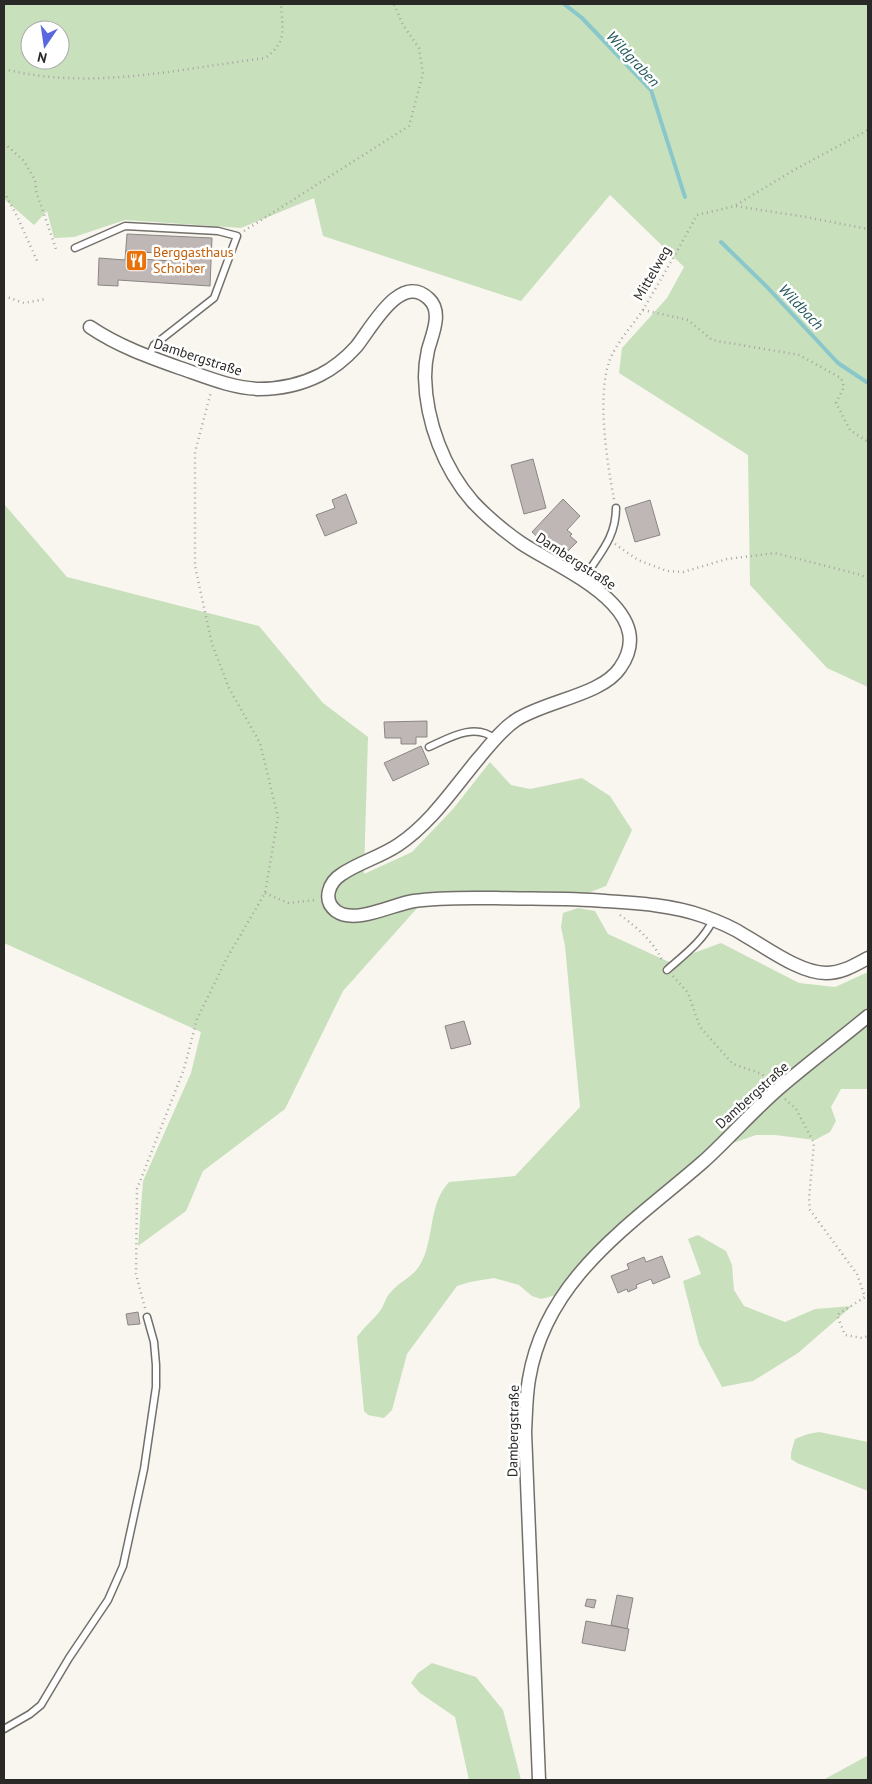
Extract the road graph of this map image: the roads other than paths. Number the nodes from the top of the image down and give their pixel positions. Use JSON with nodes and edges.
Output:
{"nodes":[{"id":1,"x":75,"y":248,"type":"dead end"},
{"id":2,"x":90,"y":328,"type":"dead end"},
{"id":3,"x":149,"y":357,"type":"junction"},
{"id":4,"x":616,"y":508,"type":"road end"},
{"id":5,"x":583,"y":580,"type":"junction"},
{"id":6,"x":495,"y":739,"type":"junction"},
{"id":7,"x":429,"y":747,"type":"dead end"},
{"id":8,"x":713,"y":920,"type":"junction"},
{"id":9,"x":868,"y":958,"type":"edge"},
{"id":10,"x":667,"y":970,"type":"road end"},
{"id":11,"x":868,"y":1016,"type":"edge"},
{"id":12,"x":147,"y":1317,"type":"road end"},
{"id":13,"x":4,"y":1729,"type":"edge"},
{"id":14,"x":539,"y":1780,"type":"edge"}],
"edges":[{"from":1,"to":3,"type":"lane"},
{"from":2,"to":3,"type":"street","name":"Dambergstraße"},
{"from":3,"to":5,"type":"street","name":"Dambergstraße"},
{"from":4,"to":5,"type":"lane"},
{"from":5,"to":6,"type":"street","name":"Dambergstraße"},
{"from":6,"to":7,"type":"lane"},
{"from":6,"to":8,"type":"street","name":"Dambergstraße"},
{"from":8,"to":9,"type":"street"},
{"from":8,"to":10,"type":"lane"},
{"from":11,"to":14,"type":"street","name":"Dambergstraße"},
{"from":12,"to":13,"type":"lane"}]}
